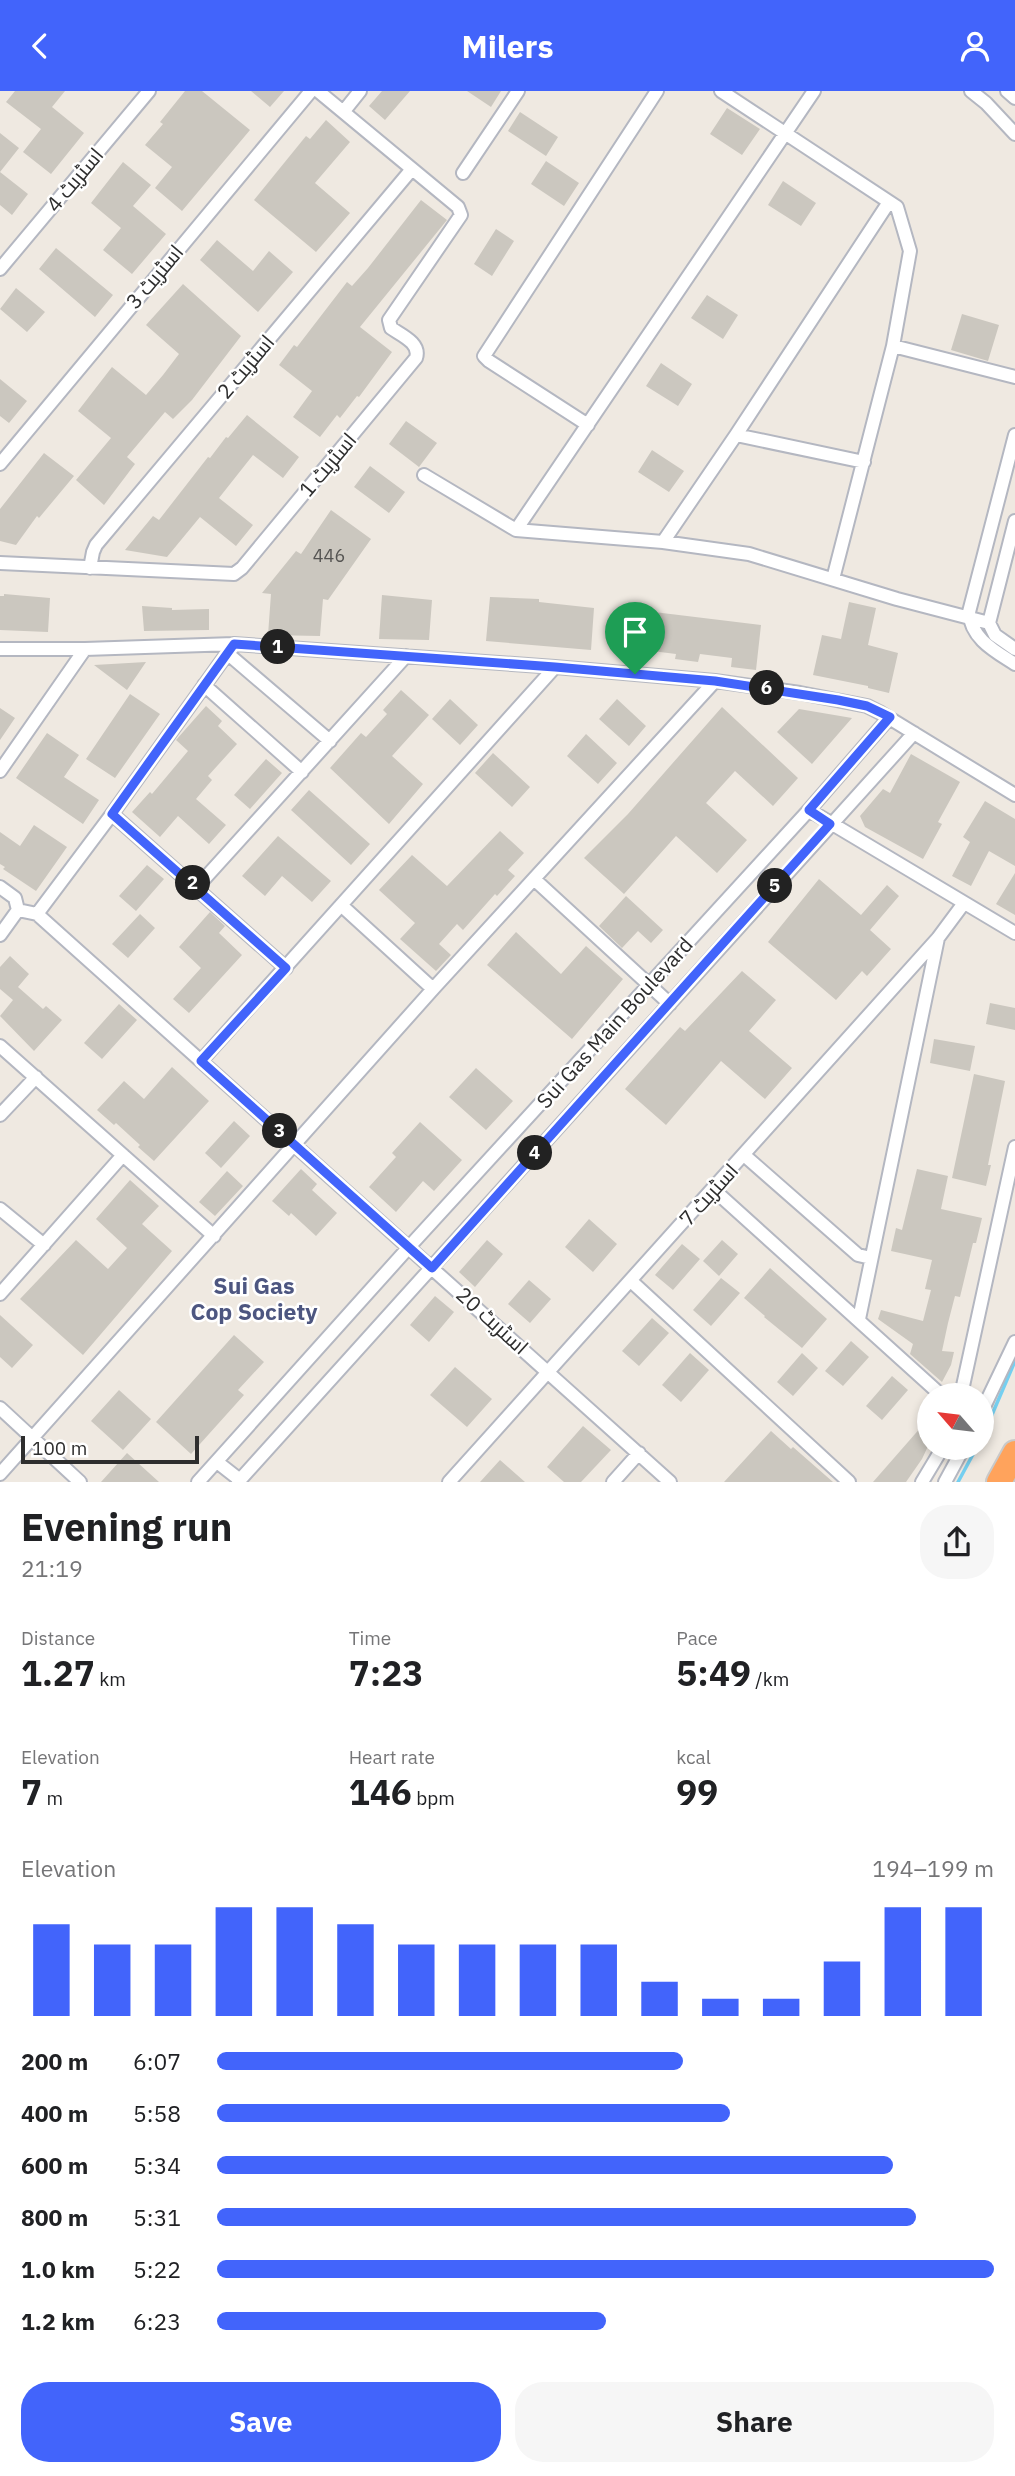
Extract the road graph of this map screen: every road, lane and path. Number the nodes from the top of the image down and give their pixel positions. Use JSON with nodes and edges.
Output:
{"nodes":[{"id":1,"x":149,"y":91,"type":"edge"},
{"id":2,"x":311,"y":91,"type":"edge"},
{"id":3,"x":318,"y":91,"type":"edge"},
{"id":4,"x":360,"y":91,"type":"edge"},
{"id":5,"x":518,"y":91,"type":"edge"},
{"id":6,"x":657,"y":91,"type":"edge"},
{"id":7,"x":721,"y":91,"type":"edge"},
{"id":8,"x":814,"y":91,"type":"edge"},
{"id":9,"x":971,"y":91,"type":"edge"},
{"id":10,"x":1007,"y":91,"type":"edge"},
{"id":11,"x":1015,"y":98,"type":"edge"},
{"id":12,"x":344,"y":111,"type":"junction"},
{"id":13,"x":786,"y":134,"type":"junction"},
{"id":14,"x":1015,"y":134,"type":"edge"},
{"id":15,"x":412,"y":169,"type":"junction"},
{"id":16,"x":463,"y":173,"type":"dead end"},
{"id":17,"x":889,"y":202,"type":"junction"},
{"id":18,"x":0,"y":269,"type":"edge"},
{"id":19,"x":893,"y":346,"type":"junction"},
{"id":20,"x":1015,"y":377,"type":"edge"},
{"id":21,"x":588,"y":425,"type":"junction"},
{"id":22,"x":736,"y":435,"type":"junction"},
{"id":23,"x":1015,"y":435,"type":"edge"},
{"id":24,"x":864,"y":463,"type":"junction"},
{"id":25,"x":0,"y":464,"type":"edge"},
{"id":26,"x":424,"y":475,"type":"dead end"},
{"id":27,"x":1015,"y":521,"type":"edge"},
{"id":28,"x":516,"y":530,"type":"junction"},
{"id":29,"x":663,"y":542,"type":"junction"},
{"id":30,"x":0,"y":563,"type":"edge"},
{"id":31,"x":90,"y":568,"type":"junction"},
{"id":32,"x":833,"y":579,"type":"junction"},
{"id":33,"x":970,"y":619,"type":"junction"},
{"id":34,"x":989,"y":624,"type":"junction"},
{"id":35,"x":0,"y":649,"type":"edge"},
{"id":36,"x":85,"y":649,"type":"junction"},
{"id":37,"x":231,"y":649,"type":"junction"},
{"id":38,"x":1015,"y":649,"type":"edge"},
{"id":39,"x":406,"y":656,"type":"junction"},
{"id":40,"x":1015,"y":664,"type":"edge"},
{"id":41,"x":555,"y":667,"type":"junction"},
{"id":42,"x":715,"y":681,"type":"junction"},
{"id":43,"x":204,"y":685,"type":"junction"},
{"id":44,"x":890,"y":717,"type":"junction"},
{"id":45,"x":914,"y":733,"type":"junction"},
{"id":46,"x":330,"y":741,"type":"junction"},
{"id":47,"x":0,"y":771,"type":"edge"},
{"id":48,"x":302,"y":772,"type":"junction"},
{"id":49,"x":1015,"y":795,"type":"edge"},
{"id":50,"x":809,"y":810,"type":"junction"},
{"id":51,"x":112,"y":814,"type":"junction"},
{"id":52,"x":830,"y":824,"type":"junction"},
{"id":53,"x":534,"y":879,"type":"junction"},
{"id":54,"x":0,"y":887,"type":"edge"},
{"id":55,"x":197,"y":887,"type":"junction"},
{"id":56,"x":964,"y":903,"type":"junction"},
{"id":57,"x":341,"y":905,"type":"junction"},
{"id":58,"x":18,"y":910,"type":"junction"},
{"id":59,"x":37,"y":914,"type":"junction"},
{"id":60,"x":1015,"y":933,"type":"edge"},
{"id":61,"x":0,"y":935,"type":"edge"},
{"id":62,"x":938,"y":938,"type":"junction"},
{"id":63,"x":286,"y":968,"type":"junction"},
{"id":64,"x":650,"y":986,"type":"junction"},
{"id":65,"x":433,"y":989,"type":"junction"},
{"id":66,"x":670,"y":1004,"type":"junction"},
{"id":67,"x":0,"y":1046,"type":"edge"},
{"id":68,"x":201,"y":1061,"type":"junction"},
{"id":69,"x":36,"y":1077,"type":"junction"},
{"id":70,"x":0,"y":1115,"type":"edge"},
{"id":71,"x":295,"y":1145,"type":"junction"},
{"id":72,"x":1015,"y":1147,"type":"edge"},
{"id":73,"x":123,"y":1155,"type":"junction"},
{"id":74,"x":744,"y":1155,"type":"junction"},
{"id":75,"x":714,"y":1190,"type":"junction"},
{"id":76,"x":0,"y":1209,"type":"edge"},
{"id":77,"x":214,"y":1237,"type":"junction"},
{"id":78,"x":44,"y":1245,"type":"junction"},
{"id":79,"x":409,"y":1247,"type":"junction"},
{"id":80,"x":871,"y":1258,"type":"junction"},
{"id":81,"x":432,"y":1268,"type":"junction"},
{"id":82,"x":631,"y":1281,"type":"junction"},
{"id":83,"x":0,"y":1294,"type":"edge"},
{"id":84,"x":859,"y":1319,"type":"junction"},
{"id":85,"x":1015,"y":1342,"type":"edge"},
{"id":86,"x":548,"y":1371,"type":"junction"},
{"id":87,"x":928,"y":1383,"type":"edge"},
{"id":88,"x":964,"y":1383,"type":"edge"},
{"id":89,"x":994,"y":1386,"type":"edge"},
{"id":90,"x":0,"y":1408,"type":"edge"},
{"id":91,"x":32,"y":1438,"type":"junction"},
{"id":92,"x":639,"y":1453,"type":"junction"},
{"id":93,"x":1015,"y":1453,"type":"edge"},
{"id":94,"x":935,"y":1460,"type":"edge"},
{"id":95,"x":957,"y":1460,"type":"edge"},
{"id":96,"x":217,"y":1462,"type":"junction"},
{"id":97,"x":0,"y":1474,"type":"edge"},
{"id":98,"x":239,"y":1481,"type":"edge"},
{"id":99,"x":80,"y":1482,"type":"edge"},
{"id":100,"x":198,"y":1482,"type":"edge"},
{"id":101,"x":449,"y":1482,"type":"edge"},
{"id":102,"x":613,"y":1482,"type":"edge"},
{"id":103,"x":670,"y":1482,"type":"edge"},
{"id":104,"x":849,"y":1482,"type":"edge"},
{"id":105,"x":922,"y":1482,"type":"edge"},
{"id":106,"x":945,"y":1482,"type":"edge"},
{"id":107,"x":999,"y":1482,"type":"edge"}],
"edges":[{"from":1,"to":18,"type":"street","name":"اسٹریٹ 4"},
{"from":2,"to":25,"type":"street","name":"اسٹریٹ 3"},
{"from":3,"to":12,"type":"street"},
{"from":4,"to":12,"type":"street"},
{"from":5,"to":16,"type":"street"},
{"from":6,"to":21,"type":"street"},
{"from":7,"to":13,"type":"street"},
{"from":8,"to":13,"type":"street"},
{"from":9,"to":14,"type":"street"},
{"from":10,"to":11,"type":"street"},
{"from":12,"to":15,"type":"street"},
{"from":13,"to":17,"type":"street"},
{"from":13,"to":21,"type":"street"},
{"from":15,"to":31,"type":"street","name":"اسٹریٹ 2"},
{"from":15,"to":31,"type":"street","name":"اسٹریٹ 1"},
{"from":17,"to":19,"type":"street"},
{"from":17,"to":22,"type":"street"},
{"from":19,"to":20,"type":"street"},
{"from":19,"to":24,"type":"street"},
{"from":21,"to":28,"type":"street"},
{"from":22,"to":24,"type":"street"},
{"from":22,"to":29,"type":"street"},
{"from":23,"to":33,"type":"street"},
{"from":24,"to":32,"type":"street"},
{"from":26,"to":28,"type":"street"},
{"from":27,"to":34,"type":"street"},
{"from":28,"to":29,"type":"street"},
{"from":29,"to":32,"type":"street"},
{"from":30,"to":31,"type":"street"},
{"from":32,"to":33,"type":"street"},
{"from":33,"to":34,"type":"street"},
{"from":33,"to":40,"type":"street"},
{"from":34,"to":38,"type":"street"},
{"from":35,"to":36,"type":"street"},
{"from":36,"to":37,"type":"street"},
{"from":36,"to":47,"type":"street"},
{"from":37,"to":39,"type":"street"},
{"from":37,"to":43,"type":"street"},
{"from":37,"to":46,"type":"street"},
{"from":39,"to":41,"type":"street"},
{"from":39,"to":46,"type":"street"},
{"from":41,"to":42,"type":"street"},
{"from":41,"to":57,"type":"street"},
{"from":42,"to":44,"type":"street"},
{"from":42,"to":53,"type":"street"},
{"from":43,"to":48,"type":"street"},
{"from":43,"to":51,"type":"street"},
{"from":44,"to":45,"type":"street"},
{"from":44,"to":50,"type":"street","name":"Sui Gas Main Boulevard"},
{"from":45,"to":49,"type":"street"},
{"from":45,"to":52,"type":"street","name":"Sui Gas Main Boulevard"},
{"from":46,"to":48,"type":"street"},
{"from":48,"to":55,"type":"street"},
{"from":50,"to":52,"type":"street"},
{"from":50,"to":64,"type":"street","name":"Sui Gas Main Boulevard"},
{"from":51,"to":55,"type":"street"},
{"from":51,"to":59,"type":"street"},
{"from":52,"to":56,"type":"street"},
{"from":52,"to":66,"type":"street","name":"Sui Gas Main Boulevard"},
{"from":53,"to":64,"type":"street"},
{"from":53,"to":65,"type":"street"},
{"from":54,"to":58,"type":"street"},
{"from":55,"to":63,"type":"street"},
{"from":56,"to":60,"type":"street"},
{"from":56,"to":62,"type":"street","name":"اسٹریٹ 7"},
{"from":57,"to":63,"type":"street"},
{"from":57,"to":65,"type":"street"},
{"from":58,"to":59,"type":"street","name":"اسٹریٹ 20"},
{"from":58,"to":61,"type":"street"},
{"from":59,"to":68,"type":"street","name":"اسٹریٹ 20"},
{"from":62,"to":74,"type":"street","name":"اسٹریٹ 7"},
{"from":62,"to":80,"type":"street"},
{"from":63,"to":68,"type":"street"},
{"from":64,"to":66,"type":"street"},
{"from":64,"to":79,"type":"street","name":"Sui Gas Main Boulevard"},
{"from":65,"to":71,"type":"street"},
{"from":66,"to":81,"type":"street","name":"Sui Gas Main Boulevard"},
{"from":67,"to":69,"type":"street"},
{"from":68,"to":71,"type":"street","name":"اسٹریٹ 20"},
{"from":69,"to":70,"type":"street"},
{"from":69,"to":73,"type":"street"},
{"from":71,"to":77,"type":"street"},
{"from":71,"to":79,"type":"street","name":"اسٹریٹ 20"},
{"from":72,"to":88,"type":"street"},
{"from":73,"to":77,"type":"street"},
{"from":73,"to":78,"type":"street"},
{"from":74,"to":75,"type":"street","name":"اسٹریٹ 7"},
{"from":74,"to":80,"type":"street"},
{"from":75,"to":82,"type":"street","name":"اسٹریٹ 7"},
{"from":75,"to":84,"type":"street"},
{"from":76,"to":78,"type":"street"},
{"from":77,"to":91,"type":"street"},
{"from":78,"to":83,"type":"street"},
{"from":79,"to":81,"type":"street","name":"اسٹریٹ 20"},
{"from":79,"to":96,"type":"street","name":"Sui Gas Main Boulevard"},
{"from":80,"to":84,"type":"street"},
{"from":81,"to":86,"type":"street","name":"اسٹریٹ 20"},
{"from":81,"to":98,"type":"street","name":"Sui Gas Main Boulevard"},
{"from":82,"to":86,"type":"street","name":"اسٹریٹ 7"},
{"from":82,"to":104,"type":"street"},
{"from":84,"to":87,"type":"street"},
{"from":85,"to":89,"type":"street"},
{"from":86,"to":92,"type":"street","name":"اسٹریٹ 20"},
{"from":86,"to":101,"type":"street","name":"اسٹریٹ 7"},
{"from":90,"to":91,"type":"street"},
{"from":91,"to":97,"type":"street"},
{"from":91,"to":99,"type":"street"},
{"from":92,"to":102,"type":"street"},
{"from":92,"to":103,"type":"street","name":"اسٹریٹ 20"},
{"from":93,"to":107,"type":"highway"},
{"from":94,"to":105,"type":"street"},
{"from":95,"to":106,"type":"street"},
{"from":96,"to":98,"type":"street"},
{"from":96,"to":100,"type":"street","name":"Sui Gas Main Boulevard"}]}
